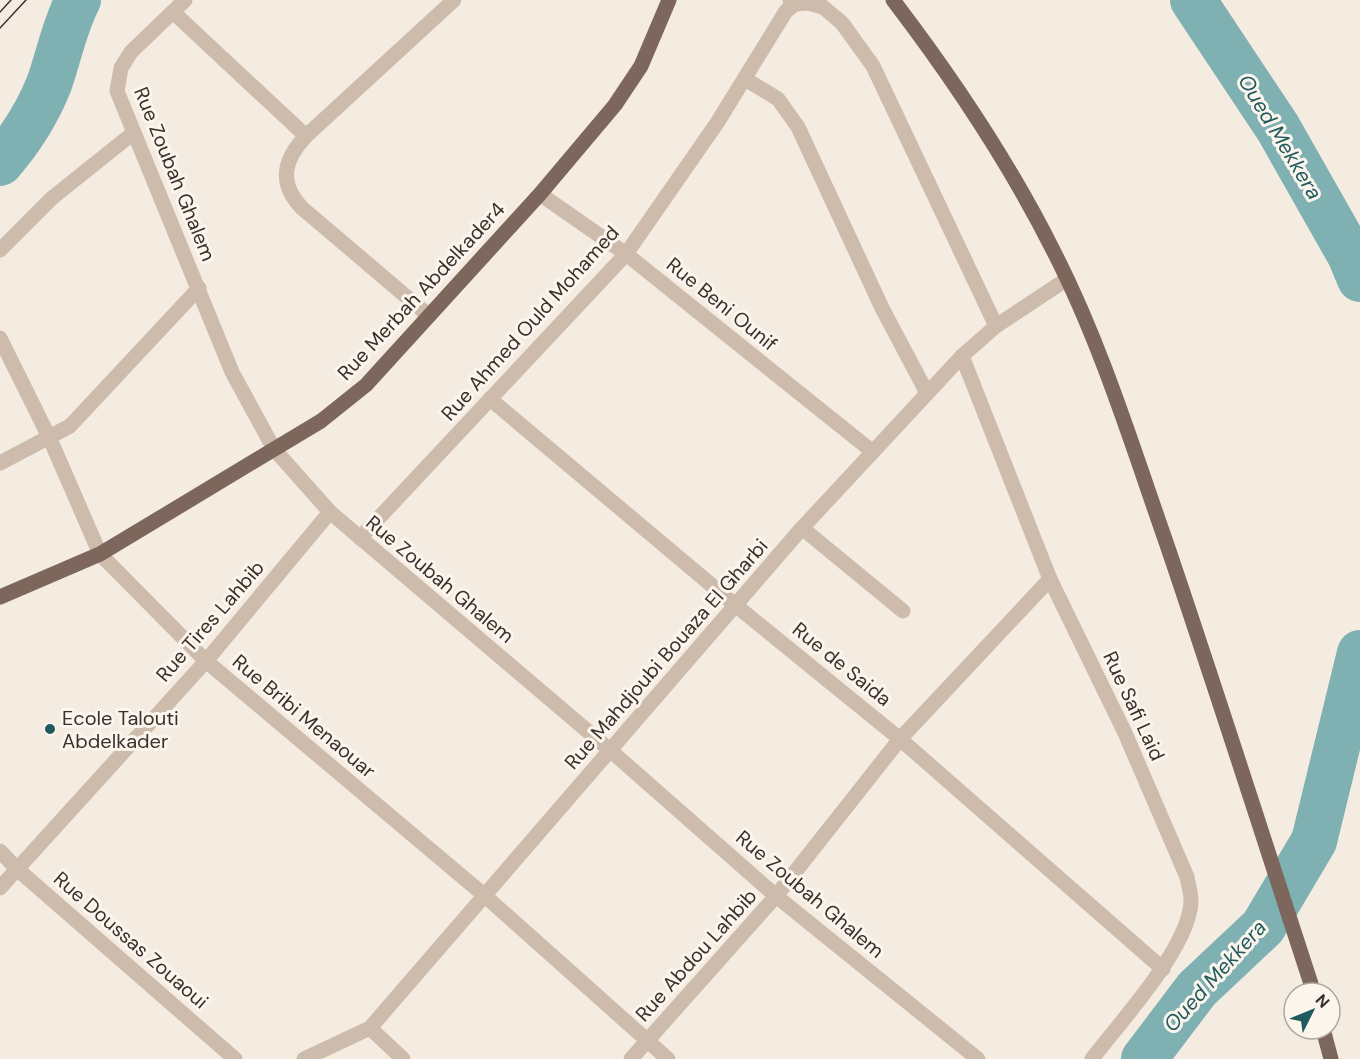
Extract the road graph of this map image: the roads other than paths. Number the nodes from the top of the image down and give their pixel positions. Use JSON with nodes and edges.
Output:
{"nodes":[{"id":1,"x":185,"y":0,"type":"edge"},
{"id":2,"x":454,"y":0,"type":"edge"},
{"id":3,"x":669,"y":0,"type":"edge"},
{"id":4,"x":893,"y":0,"type":"edge"},
{"id":5,"x":793,"y":2,"type":"edge"},
{"id":6,"x":173,"y":12,"type":"junction"},
{"id":7,"x":745,"y":79,"type":"junction"},
{"id":8,"x":132,"y":134,"type":"junction"},
{"id":9,"x":306,"y":136,"type":"junction"},
{"id":10,"x":540,"y":195,"type":"junction"},
{"id":11,"x":0,"y":250,"type":"edge"},
{"id":12,"x":626,"y":254,"type":"junction"},
{"id":13,"x":1067,"y":279,"type":"junction"},
{"id":14,"x":199,"y":288,"type":"junction"},
{"id":15,"x":428,"y":315,"type":"junction"},
{"id":16,"x":996,"y":326,"type":"junction"},
{"id":17,"x":0,"y":338,"type":"edge"},
{"id":18,"x":962,"y":356,"type":"junction"},
{"id":19,"x":927,"y":393,"type":"junction"},
{"id":20,"x":490,"y":399,"type":"junction"},
{"id":21,"x":50,"y":438,"type":"junction"},
{"id":22,"x":274,"y":449,"type":"junction"},
{"id":23,"x":873,"y":452,"type":"junction"},
{"id":24,"x":0,"y":463,"type":"edge"},
{"id":25,"x":330,"y":512,"type":"junction"},
{"id":26,"x":802,"y":528,"type":"junction"},
{"id":27,"x":360,"y":538,"type":"junction"},
{"id":28,"x":100,"y":554,"type":"junction"},
{"id":29,"x":1050,"y":579,"type":"junction"},
{"id":30,"x":0,"y":597,"type":"edge"},
{"id":31,"x":734,"y":604,"type":"junction"},
{"id":32,"x":903,"y":610,"type":"dead end"},
{"id":33,"x":206,"y":661,"type":"junction"},
{"id":34,"x":900,"y":739,"type":"junction"},
{"id":35,"x":611,"y":751,"type":"junction"},
{"id":36,"x":0,"y":851,"type":"edge"},
{"id":37,"x":16,"y":868,"type":"junction"},
{"id":38,"x":0,"y":888,"type":"edge"},
{"id":39,"x":484,"y":895,"type":"junction"},
{"id":40,"x":776,"y":896,"type":"junction"},
{"id":41,"x":1163,"y":969,"type":"junction"},
{"id":42,"x":1310,"y":981,"type":"edge"},
{"id":43,"x":370,"y":1028,"type":"junction"},
{"id":44,"x":647,"y":1041,"type":"junction"},
{"id":45,"x":1326,"y":1041,"type":"edge"},
{"id":46,"x":236,"y":1059,"type":"edge"},
{"id":47,"x":304,"y":1059,"type":"edge"},
{"id":48,"x":403,"y":1059,"type":"edge"},
{"id":49,"x":631,"y":1059,"type":"edge"},
{"id":50,"x":668,"y":1059,"type":"edge"},
{"id":51,"x":978,"y":1059,"type":"edge"},
{"id":52,"x":1092,"y":1059,"type":"edge"},
{"id":53,"x":1331,"y":1059,"type":"edge"}],
"edges":[{"from":1,"to":6,"type":"street","name":"Rue Zoubah Ghalem"},
{"from":2,"to":9,"type":"street"},
{"from":3,"to":10,"type":"main road","name":"Rue Merbah Abdelkader4"},
{"from":4,"to":13,"type":"main road"},
{"from":5,"to":7,"type":"street","name":"Rue Ahmed Ould Mohamed"},
{"from":5,"to":16,"type":"street"},
{"from":6,"to":8,"type":"street","name":"Rue Zoubah Ghalem"},
{"from":6,"to":9,"type":"street"},
{"from":7,"to":12,"type":"street","name":"Rue Ahmed Ould Mohamed"},
{"from":7,"to":19,"type":"street"},
{"from":8,"to":11,"type":"street"},
{"from":8,"to":14,"type":"street","name":"Rue Zoubah Ghalem"},
{"from":9,"to":15,"type":"street"},
{"from":10,"to":12,"type":"street","name":"Rue Beni Ounif"},
{"from":10,"to":15,"type":"main road","name":"Rue Merbah Abdelkader4"},
{"from":12,"to":20,"type":"street","name":"Rue Ahmed Ould Mohamed"},
{"from":12,"to":23,"type":"street","name":"Rue Beni Ounif"},
{"from":13,"to":16,"type":"street","name":"Rue Mahdjoubi Bouaza El Gharbi"},
{"from":13,"to":42,"type":"main road"},
{"from":14,"to":21,"type":"street"},
{"from":14,"to":22,"type":"street","name":"Rue Zoubah Ghalem"},
{"from":15,"to":22,"type":"main road","name":"Rue Merbah Abdelkader4"},
{"from":16,"to":18,"type":"street","name":"Rue Mahdjoubi Bouaza El Gharbi"},
{"from":17,"to":21,"type":"street","name":"Rue Bribi Menaouar"},
{"from":18,"to":19,"type":"street","name":"Rue Mahdjoubi Bouaza El Gharbi"},
{"from":18,"to":29,"type":"street","name":"Rue Safi Laid"},
{"from":19,"to":23,"type":"street","name":"Rue Mahdjoubi Bouaza El Gharbi"},
{"from":20,"to":27,"type":"street","name":"Rue Ahmed Ould Mohamed"},
{"from":20,"to":31,"type":"street","name":"Rue de Saida"},
{"from":21,"to":24,"type":"street"},
{"from":21,"to":28,"type":"street","name":"Rue Bribi Menaouar"},
{"from":22,"to":25,"type":"street","name":"Rue Zoubah Ghalem"},
{"from":22,"to":28,"type":"main road","name":"Rue Merbah Abdelkader4"},
{"from":23,"to":26,"type":"street","name":"Rue Mahdjoubi Bouaza El Gharbi"},
{"from":25,"to":27,"type":"street","name":"Rue Zoubah Ghalem"},
{"from":25,"to":33,"type":"street","name":"Rue Tires Lahbib"},
{"from":26,"to":31,"type":"street","name":"Rue Mahdjoubi Bouaza El Gharbi"},
{"from":26,"to":32,"type":"street"},
{"from":27,"to":35,"type":"street","name":"Rue Zoubah Ghalem"},
{"from":28,"to":30,"type":"main road","name":"Rue Merbah Abdelkader4"},
{"from":28,"to":33,"type":"street","name":"Rue Bribi Menaouar"},
{"from":29,"to":34,"type":"street","name":"Rue Abdou Lahbib"},
{"from":29,"to":41,"type":"street","name":"Rue Safi Laid"},
{"from":31,"to":34,"type":"street","name":"Rue de Saida"},
{"from":31,"to":35,"type":"street","name":"Rue Mahdjoubi Bouaza El Gharbi"},
{"from":33,"to":37,"type":"street","name":"Rue Tires Lahbib"},
{"from":33,"to":39,"type":"street","name":"Rue Bribi Menaouar"},
{"from":34,"to":40,"type":"street","name":"Rue Abdou Lahbib"},
{"from":34,"to":41,"type":"street","name":"Rue de Saida"},
{"from":35,"to":39,"type":"street","name":"Rue Mahdjoubi Bouaza El Gharbi"},
{"from":35,"to":40,"type":"street","name":"Rue Zoubah Ghalem"},
{"from":36,"to":37,"type":"street","name":"Rue Doussas Zouaoui"},
{"from":37,"to":38,"type":"street","name":"Rue Tires Lahbib"},
{"from":37,"to":46,"type":"street","name":"Rue Doussas Zouaoui"},
{"from":39,"to":43,"type":"street","name":"Rue Mahdjoubi Bouaza El Gharbi"},
{"from":39,"to":44,"type":"street","name":"Rue Bribi Menaouar"},
{"from":40,"to":44,"type":"street","name":"Rue Abdou Lahbib"},
{"from":40,"to":51,"type":"street","name":"Rue Zoubah Ghalem"},
{"from":41,"to":52,"type":"street","name":"Rue Safi Laid"},
{"from":43,"to":47,"type":"street","name":"Rue Mahdjoubi Bouaza El Gharbi"},
{"from":43,"to":48,"type":"street"},
{"from":44,"to":49,"type":"street","name":"Rue Abdou Lahbib"},
{"from":44,"to":50,"type":"street","name":"Rue Bribi Menaouar"},
{"from":45,"to":53,"type":"main road"}]}
